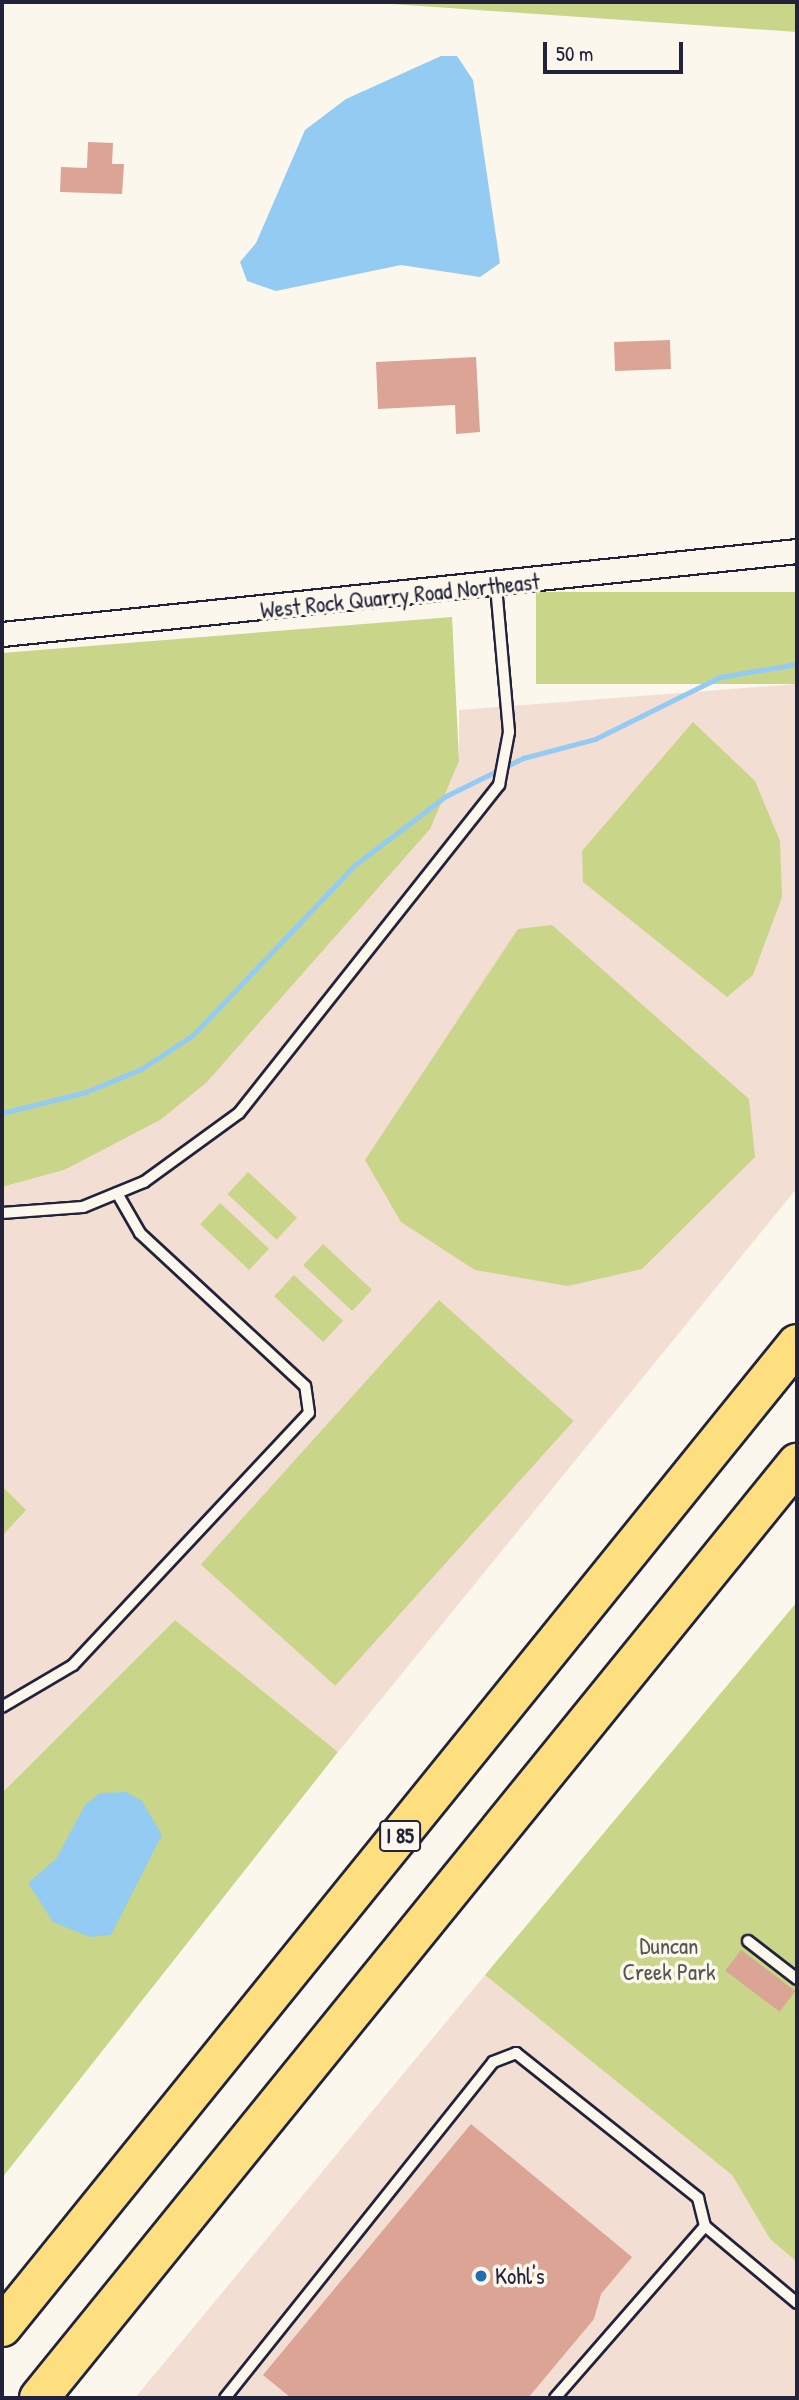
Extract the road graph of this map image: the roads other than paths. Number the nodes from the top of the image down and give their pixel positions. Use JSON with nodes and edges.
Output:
{"nodes":[{"id":1,"x":797,"y":551,"type":"edge"},
{"id":2,"x":496,"y":586,"type":"junction"},
{"id":3,"x":2,"y":634,"type":"edge"},
{"id":4,"x":117,"y":1193,"type":"junction"},
{"id":5,"x":2,"y":1213,"type":"edge"},
{"id":6,"x":797,"y":1344,"type":"edge"},
{"id":7,"x":797,"y":1463,"type":"edge"},
{"id":8,"x":2,"y":1707,"type":"edge"},
{"id":9,"x":748,"y":1941,"type":"dead end"},
{"id":10,"x":797,"y":1979,"type":"edge"},
{"id":11,"x":705,"y":2226,"type":"junction"},
{"id":12,"x":797,"y":2303,"type":"edge"},
{"id":13,"x":2,"y":2327,"type":"edge"},
{"id":14,"x":40,"y":2398,"type":"edge"},
{"id":15,"x":225,"y":2398,"type":"edge"},
{"id":16,"x":555,"y":2398,"type":"edge"}],
"edges":[{"from":1,"to":2,"type":"street","name":"West Rock Quarry Road Northeast"},
{"from":2,"to":3,"type":"street","name":"West Rock Quarry Road Northeast"},
{"from":2,"to":4,"type":"lane"},
{"from":4,"to":5,"type":"lane"},
{"from":4,"to":8,"type":"lane"},
{"from":6,"to":13,"type":"highway","number":"I 85"},
{"from":7,"to":14,"type":"highway"},
{"from":9,"to":10,"type":"lane"},
{"from":11,"to":12,"type":"lane"},
{"from":11,"to":15,"type":"lane"},
{"from":11,"to":16,"type":"lane"}]}
